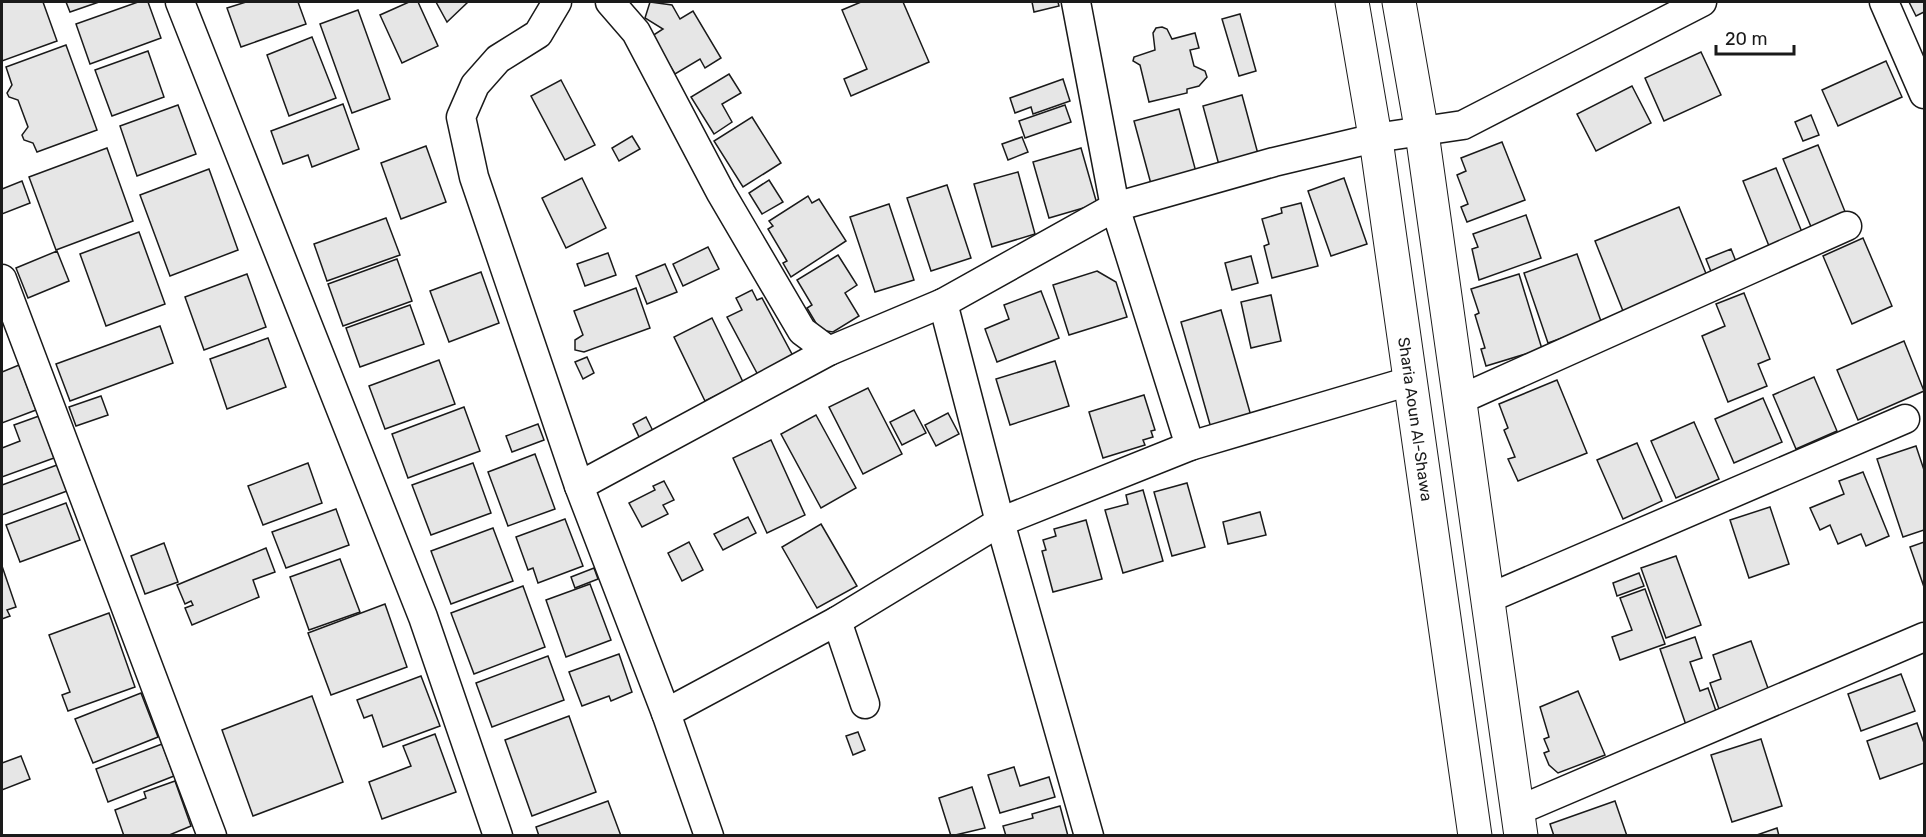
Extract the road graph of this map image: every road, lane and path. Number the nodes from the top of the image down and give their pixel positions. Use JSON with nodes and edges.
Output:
{"nodes":[{"id":1,"x":180,"y":2,"type":"edge"},
{"id":2,"x":557,"y":2,"type":"edge"},
{"id":3,"x":610,"y":2,"type":"edge"},
{"id":4,"x":1076,"y":2,"type":"edge"},
{"id":5,"x":1352,"y":2,"type":"edge"},
{"id":6,"x":1400,"y":2,"type":"edge"},
{"id":7,"x":1702,"y":2,"type":"edge"},
{"id":8,"x":1884,"y":2,"type":"edge"},
{"id":9,"x":1924,"y":94,"type":"edge"},
{"id":10,"x":1422,"y":133,"type":"junction"},
{"id":11,"x":1375,"y":138,"type":"junction"},
{"id":12,"x":1115,"y":207,"type":"junction"},
{"id":13,"x":1847,"y":226,"type":"dead end"},
{"id":14,"x":2,"y":279,"type":"edge"},
{"id":15,"x":943,"y":303,"type":"junction"},
{"id":16,"x":829,"y":351,"type":"junction"},
{"id":17,"x":1410,"y":381,"type":"junction"},
{"id":18,"x":1459,"y":400,"type":"junction"},
{"id":19,"x":1905,"y":419,"type":"dead end"},
{"id":20,"x":1190,"y":446,"type":"junction"},
{"id":21,"x":579,"y":486,"type":"junction"},
{"id":22,"x":1000,"y":522,"type":"junction"},
{"id":23,"x":1487,"y":599,"type":"junction"},
{"id":24,"x":837,"y":621,"type":"junction"},
{"id":25,"x":1924,"y":637,"type":"edge"},
{"id":26,"x":865,"y":704,"type":"dead end"},
{"id":27,"x":666,"y":713,"type":"junction"},
{"id":28,"x":1519,"y":823,"type":"edge"},
{"id":29,"x":212,"y":836,"type":"edge"},
{"id":30,"x":498,"y":836,"type":"edge"},
{"id":31,"x":709,"y":836,"type":"edge"},
{"id":32,"x":1089,"y":836,"type":"edge"},
{"id":33,"x":1475,"y":836,"type":"edge"}],
"edges":[{"from":1,"to":30,"type":"street"},
{"from":2,"to":21,"type":"street"},
{"from":3,"to":16,"type":"street"},
{"from":4,"to":12,"type":"street"},
{"from":5,"to":11,"type":"main road","name":"Sharia Aoun Al-Shawa"},
{"from":6,"to":10,"type":"main road"},
{"from":7,"to":10,"type":"street"},
{"from":8,"to":9,"type":"street"},
{"from":10,"to":11,"type":"street"},
{"from":10,"to":18,"type":"main road"},
{"from":11,"to":12,"type":"street"},
{"from":11,"to":17,"type":"main road","name":"Sharia Aoun Al-Shawa"},
{"from":12,"to":15,"type":"street"},
{"from":12,"to":20,"type":"street"},
{"from":13,"to":18,"type":"street"},
{"from":14,"to":29,"type":"street"},
{"from":15,"to":16,"type":"street"},
{"from":15,"to":22,"type":"street"},
{"from":16,"to":21,"type":"street"},
{"from":17,"to":20,"type":"street"},
{"from":17,"to":33,"type":"main road","name":"Sharia Aoun Al-Shawa"},
{"from":18,"to":23,"type":"main road"},
{"from":19,"to":23,"type":"street"},
{"from":20,"to":22,"type":"street"},
{"from":21,"to":27,"type":"street"},
{"from":22,"to":24,"type":"street"},
{"from":22,"to":32,"type":"street"},
{"from":23,"to":28,"type":"main road"},
{"from":24,"to":26,"type":"street"},
{"from":24,"to":27,"type":"street"},
{"from":25,"to":28,"type":"street"},
{"from":27,"to":31,"type":"street"}]}
